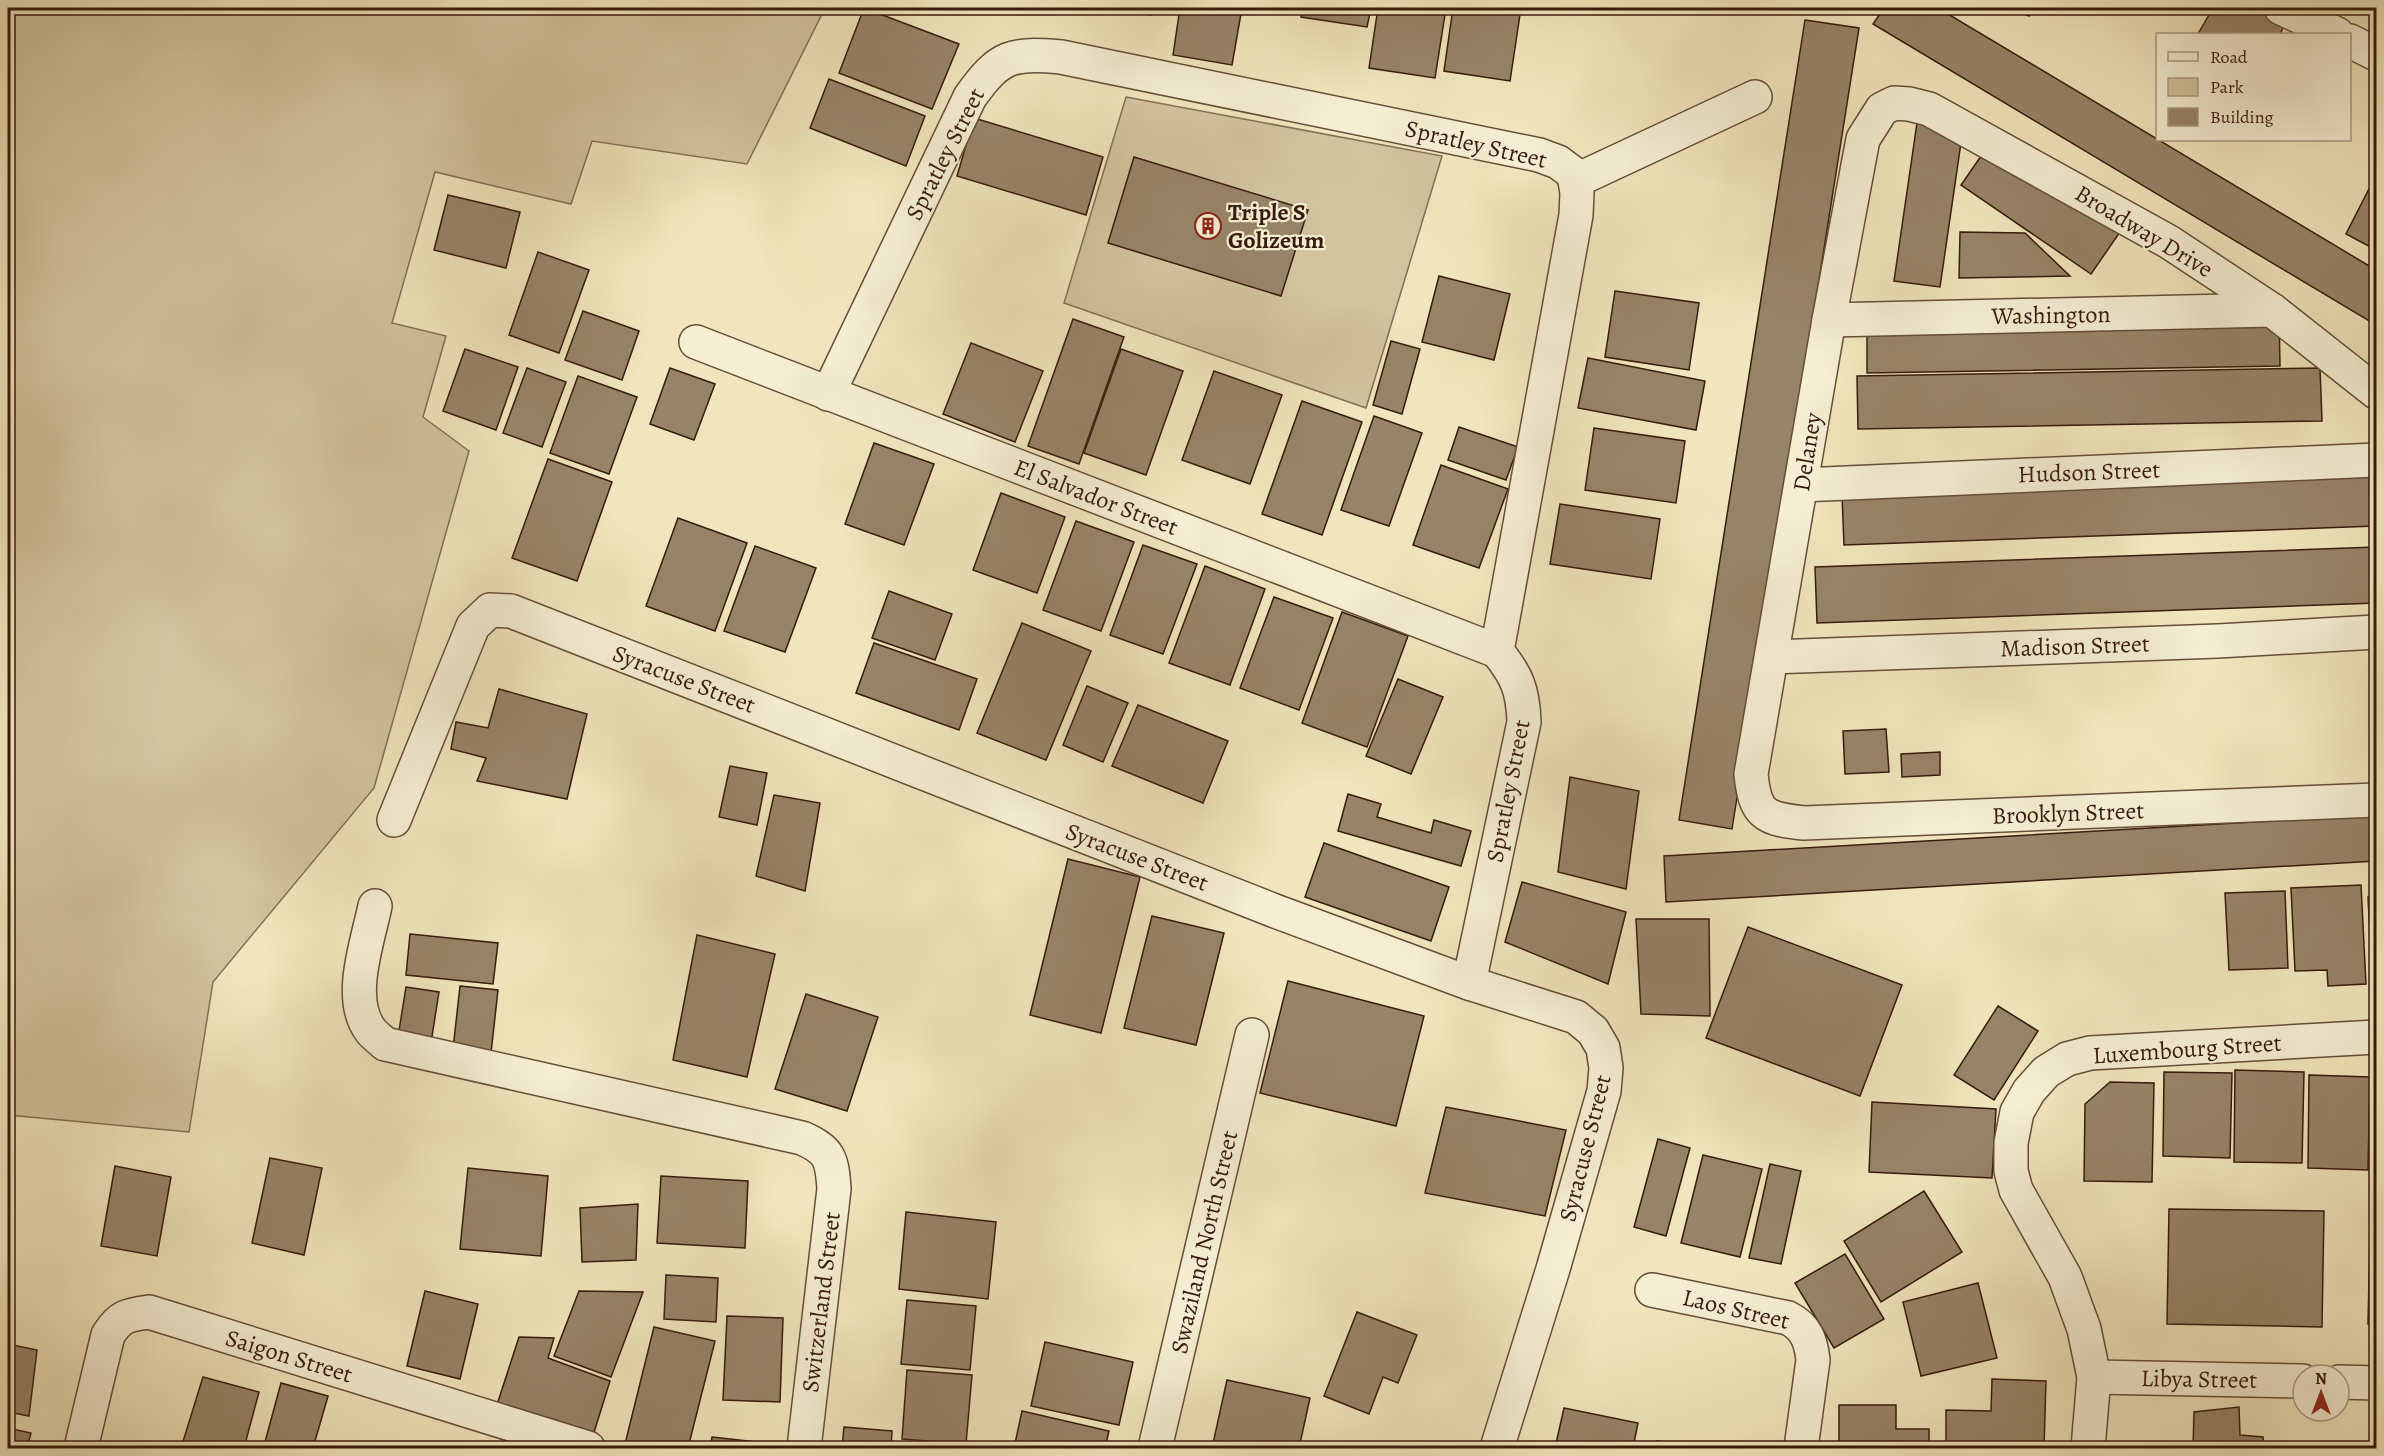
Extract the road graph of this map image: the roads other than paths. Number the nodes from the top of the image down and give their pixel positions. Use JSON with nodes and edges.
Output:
{"nodes":[{"id":1,"x":2281,"y":8,"type":"edge"},
{"id":2,"x":2335,"y":33,"type":"edge"},
{"id":3,"x":2351,"y":41,"type":"edge"},
{"id":4,"x":2376,"y":54,"type":"edge"},
{"id":5,"x":1755,"y":97,"type":"dead end"},
{"id":6,"x":1894,"y":103,"type":"joint"},
{"id":7,"x":1575,"y":181,"type":"junction"},
{"id":8,"x":2272,"y":310,"type":"junction"},
{"id":9,"x":1829,"y":320,"type":"junction"},
{"id":10,"x":696,"y":342,"type":"dead end"},
{"id":11,"x":2376,"y":392,"type":"edge"},
{"id":12,"x":828,"y":394,"type":"junction"},
{"id":13,"x":2376,"y":460,"type":"edge"},
{"id":14,"x":1801,"y":484,"type":"junction"},
{"id":15,"x":2376,"y":632,"type":"edge"},
{"id":16,"x":1497,"y":651,"type":"junction"},
{"id":17,"x":1773,"y":657,"type":"junction"},
{"id":18,"x":2376,"y":800,"type":"edge"},
{"id":19,"x":1762,"y":812,"type":"joint"},
{"id":20,"x":394,"y":820,"type":"dead end"},
{"id":21,"x":375,"y":906,"type":"dead end"},
{"id":22,"x":1469,"y":983,"type":"junction"},
{"id":23,"x":1252,"y":1035,"type":"dead end"},
{"id":24,"x":2376,"y":1037,"type":"edge"},
{"id":25,"x":1652,"y":1290,"type":"dead end"},
{"id":26,"x":2094,"y":1377,"type":"junction"},
{"id":27,"x":2291,"y":1381,"type":"edge"},
{"id":28,"x":2351,"y":1382,"type":"edge"},
{"id":29,"x":2376,"y":1383,"type":"edge"},
{"id":30,"x":81,"y":1449,"type":"edge"},
{"id":31,"x":588,"y":1449,"type":"edge"},
{"id":32,"x":804,"y":1449,"type":"edge"},
{"id":33,"x":1155,"y":1449,"type":"edge"},
{"id":34,"x":1497,"y":1449,"type":"edge"},
{"id":35,"x":1800,"y":1449,"type":"edge"},
{"id":36,"x":2088,"y":1449,"type":"edge"}],
"edges":[{"from":1,"to":2,"type":"street"},
{"from":3,"to":4,"type":"street"},
{"from":5,"to":7,"type":"street"},
{"from":6,"to":8,"type":"street","name":"Broadway Drive"},
{"from":6,"to":9,"type":"street","name":"Delaney"},
{"from":7,"to":12,"type":"street","name":"Spratley Street"},
{"from":7,"to":16,"type":"street","name":"Spratley Street"},
{"from":8,"to":9,"type":"street","name":"Washington"},
{"from":8,"to":11,"type":"street","name":"Broadway Drive"},
{"from":9,"to":14,"type":"street","name":"Delaney"},
{"from":10,"to":12,"type":"street","name":"El Salvador Street"},
{"from":12,"to":16,"type":"street","name":"El Salvador Street"},
{"from":13,"to":14,"type":"street","name":"Hudson Street"},
{"from":14,"to":17,"type":"street","name":"Delaney"},
{"from":15,"to":17,"type":"street","name":"Madison Street"},
{"from":16,"to":22,"type":"street","name":"Spratley Street"},
{"from":17,"to":19,"type":"street","name":"Delaney"},
{"from":18,"to":19,"type":"street","name":"Brooklyn Street"},
{"from":20,"to":22,"type":"street","name":"Syracuse Street"},
{"from":21,"to":32,"type":"street","name":"Switzerland Street"},
{"from":22,"to":34,"type":"street","name":"Syracuse Street"},
{"from":23,"to":33,"type":"street","name":"Swaziland North Street"},
{"from":24,"to":26,"type":"street","name":"Luxembourg Street"},
{"from":25,"to":35,"type":"street","name":"Laos Street"},
{"from":26,"to":27,"type":"street","name":"Libya Street"},
{"from":26,"to":36,"type":"street","name":"Luxembourg Street"},
{"from":28,"to":29,"type":"street"},
{"from":30,"to":31,"type":"street","name":"Saigon Street"}]}
